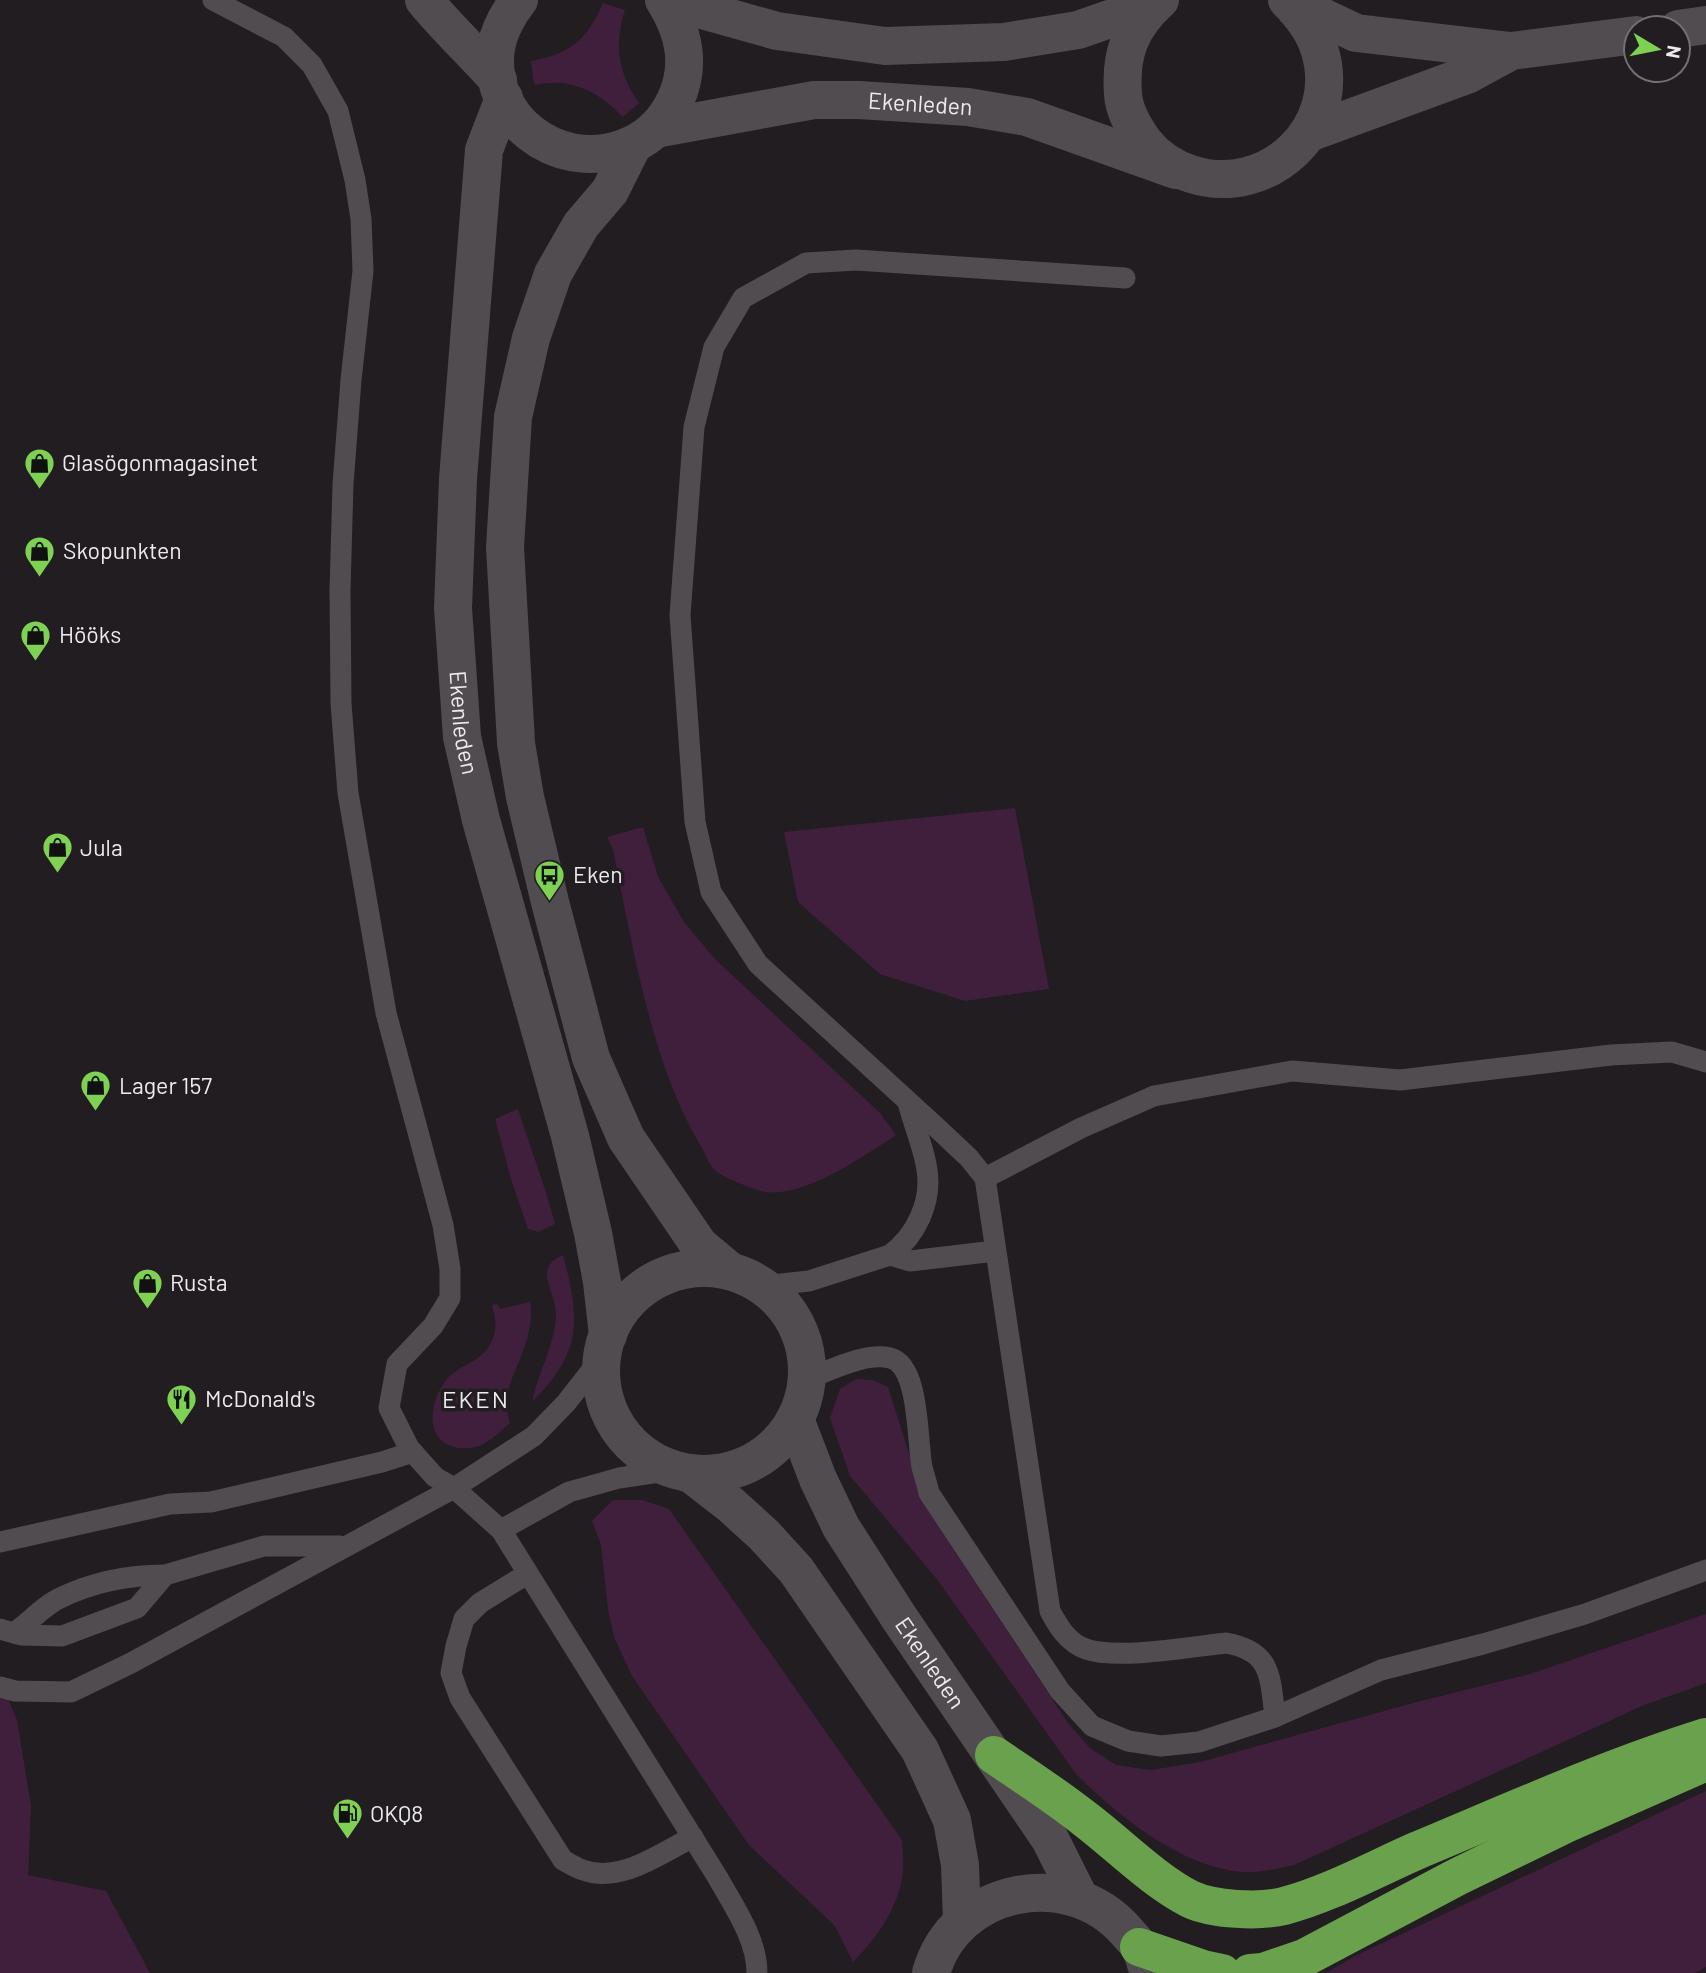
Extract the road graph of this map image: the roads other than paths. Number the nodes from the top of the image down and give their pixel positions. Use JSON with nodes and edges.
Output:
{"nodes":[{"id":1,"x":214,"y":0,"type":"edge"},
{"id":2,"x":425,"y":0,"type":"edge"},
{"id":3,"x":519,"y":0,"type":"edge"},
{"id":4,"x":665,"y":0,"type":"edge"},
{"id":5,"x":1153,"y":0,"type":"edge"},
{"id":6,"x":1160,"y":0,"type":"edge"},
{"id":7,"x":1287,"y":0,"type":"edge"},
{"id":8,"x":1622,"y":37,"type":"edge"},
{"id":9,"x":1511,"y":51,"type":"junction"},
{"id":10,"x":500,"y":89,"type":"junction"},
{"id":11,"x":1309,"y":133,"type":"junction"},
{"id":12,"x":644,"y":137,"type":"junction"},
{"id":13,"x":1176,"y":170,"type":"junction"},
{"id":14,"x":1125,"y":278,"type":"dead end"},
{"id":15,"x":1706,"y":1062,"type":"edge"},
{"id":16,"x":908,"y":1102,"type":"junction"},
{"id":17,"x":985,"y":1178,"type":"junction"},
{"id":18,"x":995,"y":1251,"type":"junction"},
{"id":19,"x":890,"y":1255,"type":"junction"},
{"id":20,"x":746,"y":1279,"type":"junction"},
{"id":21,"x":605,"y":1346,"type":"junction"},
{"id":22,"x":807,"y":1379,"type":"junction"},
{"id":23,"x":795,"y":1419,"type":"junction"},
{"id":24,"x":413,"y":1452,"type":"junction"},
{"id":25,"x":682,"y":1472,"type":"junction"},
{"id":26,"x":454,"y":1488,"type":"junction"},
{"id":27,"x":501,"y":1530,"type":"junction"},
{"id":28,"x":0,"y":1542,"type":"edge"},
{"id":29,"x":342,"y":1546,"type":"junction"},
{"id":30,"x":1706,"y":1570,"type":"edge"},
{"id":31,"x":527,"y":1574,"type":"junction"},
{"id":32,"x":165,"y":1575,"type":"junction"},
{"id":33,"x":7,"y":1631,"type":"edge"},
{"id":34,"x":0,"y":1687,"type":"edge"},
{"id":35,"x":1275,"y":1717,"type":"junction"},
{"id":36,"x":1706,"y":1737,"type":"edge"},
{"id":37,"x":994,"y":1755,"type":"junction"},
{"id":38,"x":1706,"y":1762,"type":"edge"},
{"id":39,"x":693,"y":1837,"type":"junction"},
{"id":40,"x":1080,"y":1899,"type":"junction"},
{"id":41,"x":962,"y":1921,"type":"junction"},
{"id":42,"x":1144,"y":1960,"type":"edge"},
{"id":43,"x":757,"y":1973,"type":"edge"},
{"id":44,"x":931,"y":1973,"type":"edge"},
{"id":45,"x":1222,"y":1973,"type":"edge"},
{"id":46,"x":1250,"y":1973,"type":"edge"}],
"edges":[{"from":1,"to":24,"type":"lane"},
{"from":2,"to":10,"type":"street"},
{"from":3,"to":10,"type":"street","name":"Ekenleden"},
{"from":4,"to":5,"type":"street","name":"Ekenleden"},
{"from":4,"to":12,"type":"street","name":"Ekenleden"},
{"from":6,"to":13,"type":"street"},
{"from":7,"to":9,"type":"street"},
{"from":7,"to":11,"type":"street"},
{"from":8,"to":9,"type":"street"},
{"from":9,"to":11,"type":"street"},
{"from":10,"to":12,"type":"street","name":"Ekenleden"},
{"from":10,"to":21,"type":"street","name":"Ekenleden"},
{"from":11,"to":13,"type":"street","name":"Ekenleden"},
{"from":12,"to":13,"type":"street","name":"Ekenleden"},
{"from":12,"to":20,"type":"street","name":"Ekenleden"},
{"from":14,"to":16,"type":"lane"},
{"from":15,"to":17,"type":"lane"},
{"from":16,"to":17,"type":"lane"},
{"from":16,"to":19,"type":"lane"},
{"from":17,"to":18,"type":"lane"},
{"from":18,"to":19,"type":"lane"},
{"from":18,"to":35,"type":"lane"},
{"from":19,"to":20,"type":"lane"},
{"from":20,"to":21,"type":"street"},
{"from":20,"to":22,"type":"street"},
{"from":21,"to":25,"type":"street"},
{"from":21,"to":26,"type":"lane"},
{"from":22,"to":23,"type":"street"},
{"from":22,"to":35,"type":"lane"},
{"from":23,"to":25,"type":"street"},
{"from":23,"to":37,"type":"street","name":"Ekenleden"},
{"from":24,"to":26,"type":"lane"},
{"from":24,"to":28,"type":"lane"},
{"from":25,"to":27,"type":"lane"},
{"from":25,"to":41,"type":"street"},
{"from":26,"to":27,"type":"lane"},
{"from":26,"to":29,"type":"lane"},
{"from":27,"to":31,"type":"lane"},
{"from":29,"to":32,"type":"lane"},
{"from":29,"to":34,"type":"lane"},
{"from":30,"to":35,"type":"lane"},
{"from":31,"to":39,"type":"lane"},
{"from":31,"to":39,"type":"lane"},
{"from":32,"to":33,"type":"lane"},
{"from":32,"to":33,"type":"lane"},
{"from":36,"to":37,"type":"highway"},
{"from":37,"to":40,"type":"street","name":"Ekenleden"},
{"from":38,"to":46,"type":"highway"},
{"from":39,"to":43,"type":"lane"},
{"from":40,"to":41,"type":"street"},
{"from":40,"to":42,"type":"street"},
{"from":41,"to":44,"type":"street"},
{"from":42,"to":45,"type":"highway"}]}
